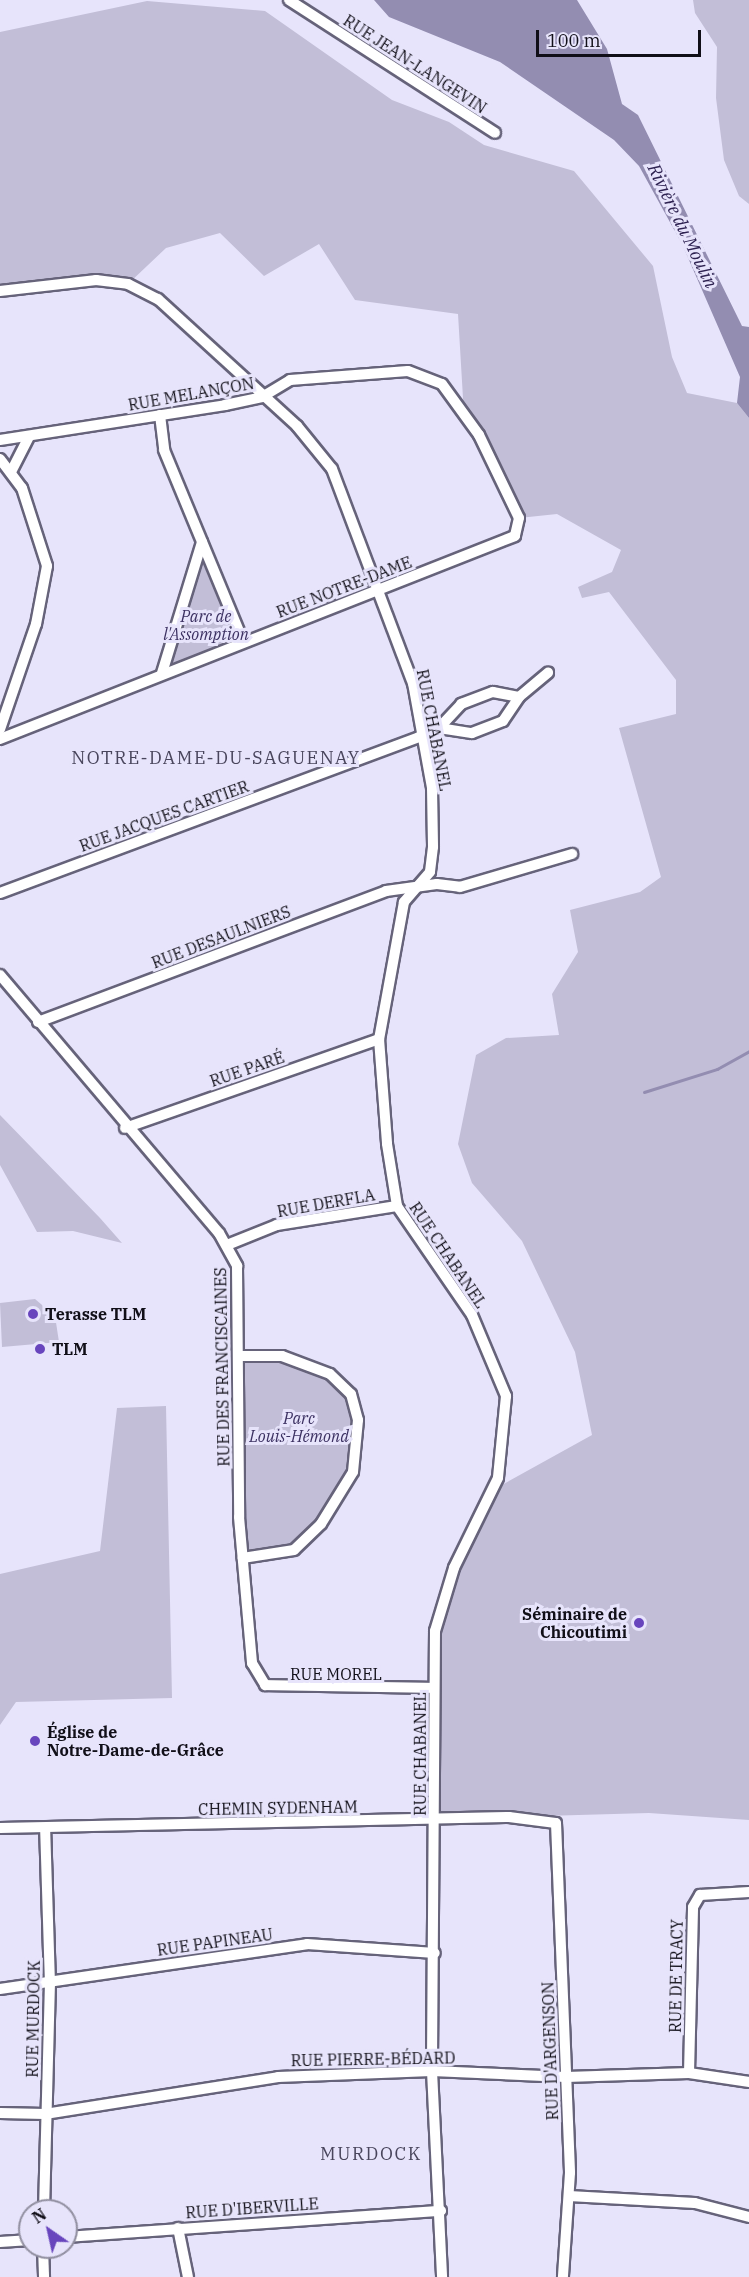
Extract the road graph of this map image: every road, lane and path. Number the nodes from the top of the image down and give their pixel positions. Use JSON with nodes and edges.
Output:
{"nodes":[{"id":1,"x":289,"y":0,"type":"edge"},
{"id":2,"x":495,"y":133,"type":"dead end"},
{"id":3,"x":0,"y":291,"type":"edge"},
{"id":4,"x":262,"y":397,"type":"junction"},
{"id":5,"x":160,"y":415,"type":"junction"},
{"id":6,"x":29,"y":436,"type":"junction"},
{"id":7,"x":0,"y":440,"type":"edge"},
{"id":8,"x":0,"y":459,"type":"edge"},
{"id":9,"x":12,"y":470,"type":"junction"},
{"id":10,"x":519,"y":518,"type":"joint"},
{"id":11,"x":202,"y":542,"type":"junction"},
{"id":12,"x":380,"y":590,"type":"junction"},
{"id":13,"x":243,"y":641,"type":"junction"},
{"id":14,"x":548,"y":673,"type":"dead end"},
{"id":15,"x":162,"y":674,"type":"junction"},
{"id":16,"x":519,"y":697,"type":"junction"},
{"id":17,"x":438,"y":728,"type":"junction"},
{"id":18,"x":0,"y":729,"type":"edge"},
{"id":19,"x":419,"y":737,"type":"junction"},
{"id":20,"x":0,"y":739,"type":"edge"},
{"id":21,"x":572,"y":854,"type":"dead end"},
{"id":22,"x":415,"y":888,"type":"junction"},
{"id":23,"x":0,"y":893,"type":"edge"},
{"id":24,"x":0,"y":975,"type":"edge"},
{"id":25,"x":38,"y":1022,"type":"junction"},
{"id":26,"x":379,"y":1039,"type":"junction"},
{"id":27,"x":125,"y":1128,"type":"junction"},
{"id":28,"x":397,"y":1206,"type":"junction"},
{"id":29,"x":227,"y":1245,"type":"junction"},
{"id":30,"x":240,"y":1356,"type":"junction"},
{"id":31,"x":243,"y":1558,"type":"junction"},
{"id":32,"x":252,"y":1663,"type":"joint"},
{"id":33,"x":434,"y":1688,"type":"junction"},
{"id":34,"x":435,"y":1819,"type":"junction"},
{"id":35,"x":556,"y":1823,"type":"joint"},
{"id":36,"x":0,"y":1828,"type":"edge"},
{"id":37,"x":45,"y":1828,"type":"junction"},
{"id":38,"x":749,"y":1892,"type":"edge"},
{"id":39,"x":435,"y":1953,"type":"junction"},
{"id":40,"x":50,"y":1984,"type":"junction"},
{"id":41,"x":0,"y":1989,"type":"edge"},
{"id":42,"x":432,"y":2071,"type":"junction"},
{"id":43,"x":689,"y":2073,"type":"junction"},
{"id":44,"x":566,"y":2077,"type":"junction"},
{"id":45,"x":749,"y":2082,"type":"edge"},
{"id":46,"x":0,"y":2114,"type":"edge"},
{"id":47,"x":45,"y":2114,"type":"junction"},
{"id":48,"x":569,"y":2196,"type":"junction"},
{"id":49,"x":44,"y":2199,"type":"edge"},
{"id":50,"x":441,"y":2211,"type":"junction"},
{"id":51,"x":749,"y":2217,"type":"edge"},
{"id":52,"x":178,"y":2228,"type":"junction"},
{"id":53,"x":78,"y":2236,"type":"edge"},
{"id":54,"x":18,"y":2241,"type":"edge"},
{"id":55,"x":0,"y":2242,"type":"edge"},
{"id":56,"x":44,"y":2259,"type":"edge"},
{"id":57,"x":44,"y":2277,"type":"edge"},
{"id":58,"x":188,"y":2277,"type":"edge"},
{"id":59,"x":442,"y":2277,"type":"edge"},
{"id":60,"x":563,"y":2277,"type":"edge"}],
"edges":[{"from":1,"to":2,"type":"street","name":"RUE JEAN-LANGEVIN"},
{"from":3,"to":4,"type":"street","name":"RUE CHABANEL"},
{"from":4,"to":5,"type":"street","name":"RUE MELANÇON"},
{"from":4,"to":10,"type":"street","name":"RUE MELANÇON"},
{"from":4,"to":12,"type":"street","name":"RUE CHABANEL"},
{"from":5,"to":6,"type":"street","name":"RUE MELANÇON"},
{"from":5,"to":11,"type":"street"},
{"from":6,"to":7,"type":"street","name":"RUE MELANÇON"},
{"from":6,"to":9,"type":"street"},
{"from":8,"to":9,"type":"street"},
{"from":9,"to":18,"type":"street"},
{"from":10,"to":12,"type":"street","name":"RUE NOTRE-DAME"},
{"from":11,"to":13,"type":"street"},
{"from":11,"to":15,"type":"street"},
{"from":12,"to":13,"type":"street","name":"RUE NOTRE-DAME"},
{"from":12,"to":19,"type":"street","name":"RUE CHABANEL"},
{"from":13,"to":15,"type":"street","name":"RUE NOTRE-DAME"},
{"from":14,"to":16,"type":"street"},
{"from":15,"to":20,"type":"street","name":"RUE NOTRE-DAME"},
{"from":16,"to":17,"type":"street","name":"RUE JACQUES CARTIER"},
{"from":16,"to":17,"type":"street"},
{"from":17,"to":19,"type":"street","name":"RUE JACQUES CARTIER"},
{"from":19,"to":22,"type":"street","name":"RUE CHABANEL"},
{"from":19,"to":23,"type":"street","name":"RUE JACQUES CARTIER"},
{"from":21,"to":22,"type":"street","name":"RUE DESAULNIERS"},
{"from":22,"to":25,"type":"street","name":"RUE DESAULNIERS"},
{"from":22,"to":26,"type":"street","name":"RUE CHABANEL"},
{"from":24,"to":25,"type":"street","name":"RUE DES FRANCISCAINES"},
{"from":25,"to":27,"type":"street","name":"RUE DES FRANCISCAINES"},
{"from":26,"to":27,"type":"street","name":"RUE PARÉ"},
{"from":26,"to":28,"type":"street","name":"RUE CHABANEL"},
{"from":27,"to":29,"type":"street","name":"RUE DES FRANCISCAINES"},
{"from":28,"to":29,"type":"street","name":"RUE DERFLA"},
{"from":28,"to":33,"type":"street","name":"RUE CHABANEL"},
{"from":29,"to":30,"type":"street","name":"RUE DES FRANCISCAINES"},
{"from":30,"to":31,"type":"street","name":"RUE DES FRANCISCAINES"},
{"from":30,"to":31,"type":"street"},
{"from":31,"to":32,"type":"street","name":"RUE DES FRANCISCAINES"},
{"from":32,"to":33,"type":"street","name":"RUE MOREL"},
{"from":33,"to":34,"type":"street","name":"RUE CHABANEL"},
{"from":34,"to":35,"type":"street","name":"CHEMIN SYDENHAM"},
{"from":34,"to":37,"type":"street","name":"CHEMIN SYDENHAM"},
{"from":34,"to":39,"type":"street","name":"RUE CHABANEL"},
{"from":35,"to":44,"type":"street","name":"RUE D'ARGENSON"},
{"from":36,"to":37,"type":"street","name":"CHEMIN SYDENHAM"},
{"from":37,"to":40,"type":"street","name":"RUE MURDOCK"},
{"from":38,"to":43,"type":"street","name":"RUE DE TRACY"},
{"from":39,"to":40,"type":"street","name":"RUE PAPINEAU"},
{"from":39,"to":42,"type":"street","name":"RUE CHABANEL"},
{"from":40,"to":41,"type":"street","name":"RUE PAPINEAU"},
{"from":40,"to":47,"type":"street","name":"RUE MURDOCK"},
{"from":42,"to":44,"type":"street","name":"RUE PIERRE-BÉDARD"},
{"from":42,"to":47,"type":"street","name":"RUE PIERRE-BÉDARD"},
{"from":42,"to":50,"type":"street","name":"RUE CHABANEL"},
{"from":43,"to":44,"type":"street","name":"RUE PIERRE-BÉDARD"},
{"from":43,"to":45,"type":"street","name":"RUE PIERRE-BÉDARD"},
{"from":44,"to":48,"type":"street","name":"RUE D'ARGENSON"},
{"from":46,"to":47,"type":"street","name":"RUE PIERRE-BÉDARD"},
{"from":47,"to":49,"type":"street","name":"RUE MURDOCK"},
{"from":48,"to":51,"type":"street"},
{"from":48,"to":60,"type":"street","name":"RUE D'ARGENSON"},
{"from":50,"to":52,"type":"street","name":"RUE D'IBERVILLE"},
{"from":50,"to":59,"type":"street","name":"RUE CHABANEL"},
{"from":52,"to":53,"type":"street","name":"RUE D'IBERVILLE"},
{"from":52,"to":58,"type":"street"},
{"from":54,"to":55,"type":"street"},
{"from":56,"to":57,"type":"street"}]}
